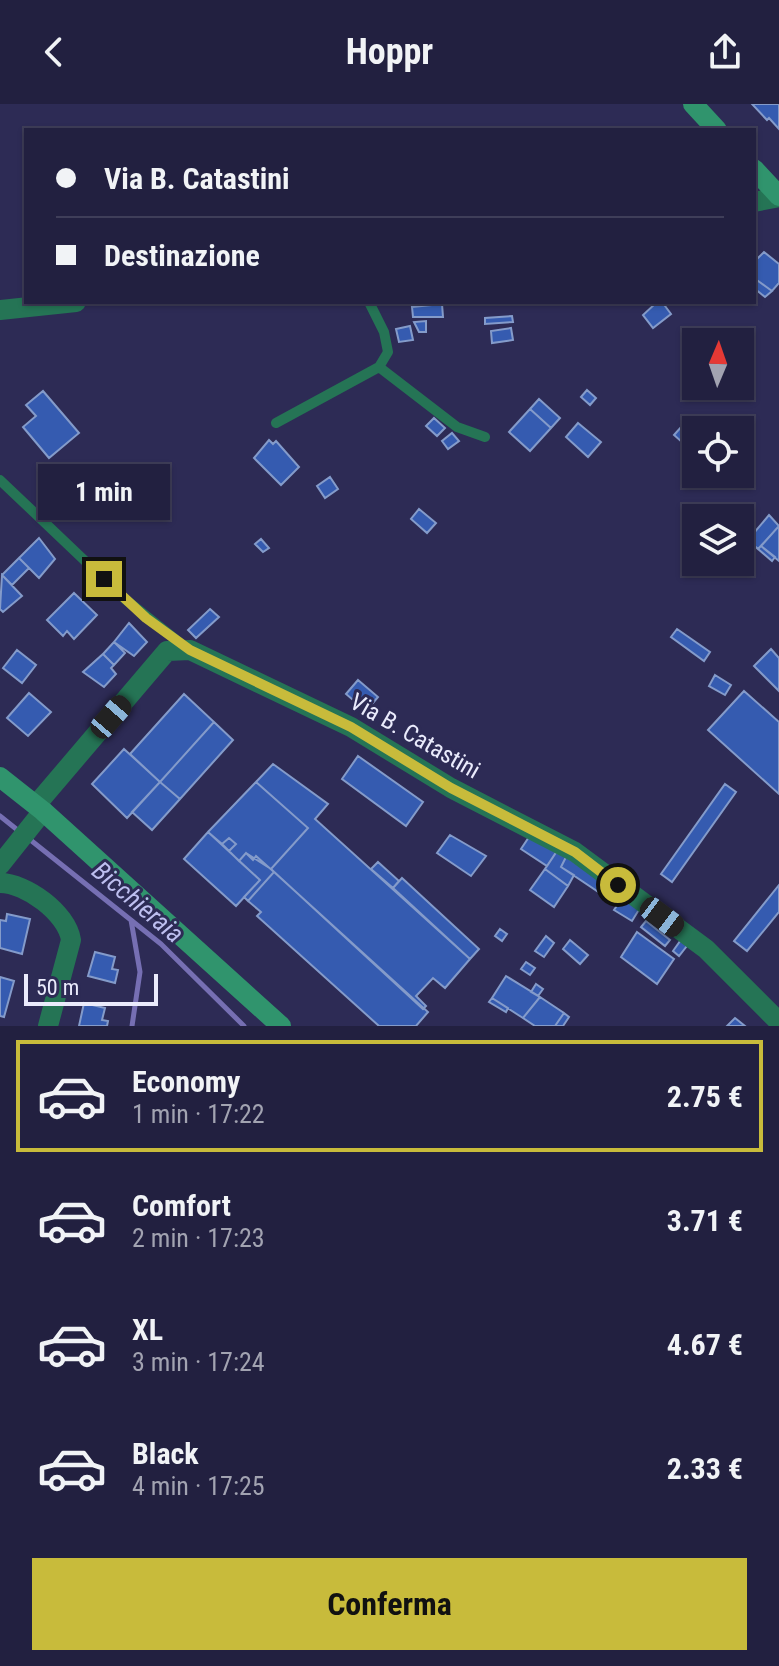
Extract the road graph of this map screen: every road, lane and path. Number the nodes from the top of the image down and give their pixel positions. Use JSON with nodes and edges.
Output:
{"nodes":[{"id":1,"x":693,"y":104,"type":"edge"},
{"id":2,"x":715,"y":128,"type":"edge"},
{"id":3,"x":756,"y":171,"type":"edge"},
{"id":4,"x":779,"y":196,"type":"edge"},
{"id":5,"x":756,"y":202,"type":"edge"},
{"id":6,"x":57,"y":304,"type":"edge"},
{"id":7,"x":370,"y":304,"type":"edge"},
{"id":8,"x":0,"y":310,"type":"edge"},
{"id":9,"x":379,"y":367,"type":"junction"},
{"id":10,"x":276,"y":423,"type":"dead end"},
{"id":11,"x":485,"y":437,"type":"dead end"},
{"id":12,"x":0,"y":480,"type":"edge"},
{"id":13,"x":190,"y":650,"type":"junction"},
{"id":14,"x":0,"y":777,"type":"edge"},
{"id":15,"x":38,"y":812,"type":"junction"},
{"id":16,"x":0,"y":865,"type":"edge"},
{"id":17,"x":0,"y":883,"type":"edge"},
{"id":18,"x":778,"y":1024,"type":"edge"},
{"id":19,"x":48,"y":1026,"type":"edge"},
{"id":20,"x":281,"y":1026,"type":"edge"}],
"edges":[{"from":1,"to":2,"type":"main road"},
{"from":3,"to":4,"type":"main road"},
{"from":4,"to":5,"type":"street"},
{"from":6,"to":8,"type":"street"},
{"from":7,"to":9,"type":"lane"},
{"from":9,"to":10,"type":"lane"},
{"from":9,"to":11,"type":"lane"},
{"from":12,"to":13,"type":"lane"},
{"from":13,"to":15,"type":"street"},
{"from":13,"to":18,"type":"street","name":"Via B. Catastini"},
{"from":14,"to":15,"type":"main road"},
{"from":15,"to":16,"type":"street"},
{"from":15,"to":20,"type":"main road"},
{"from":17,"to":19,"type":"street"}]}
